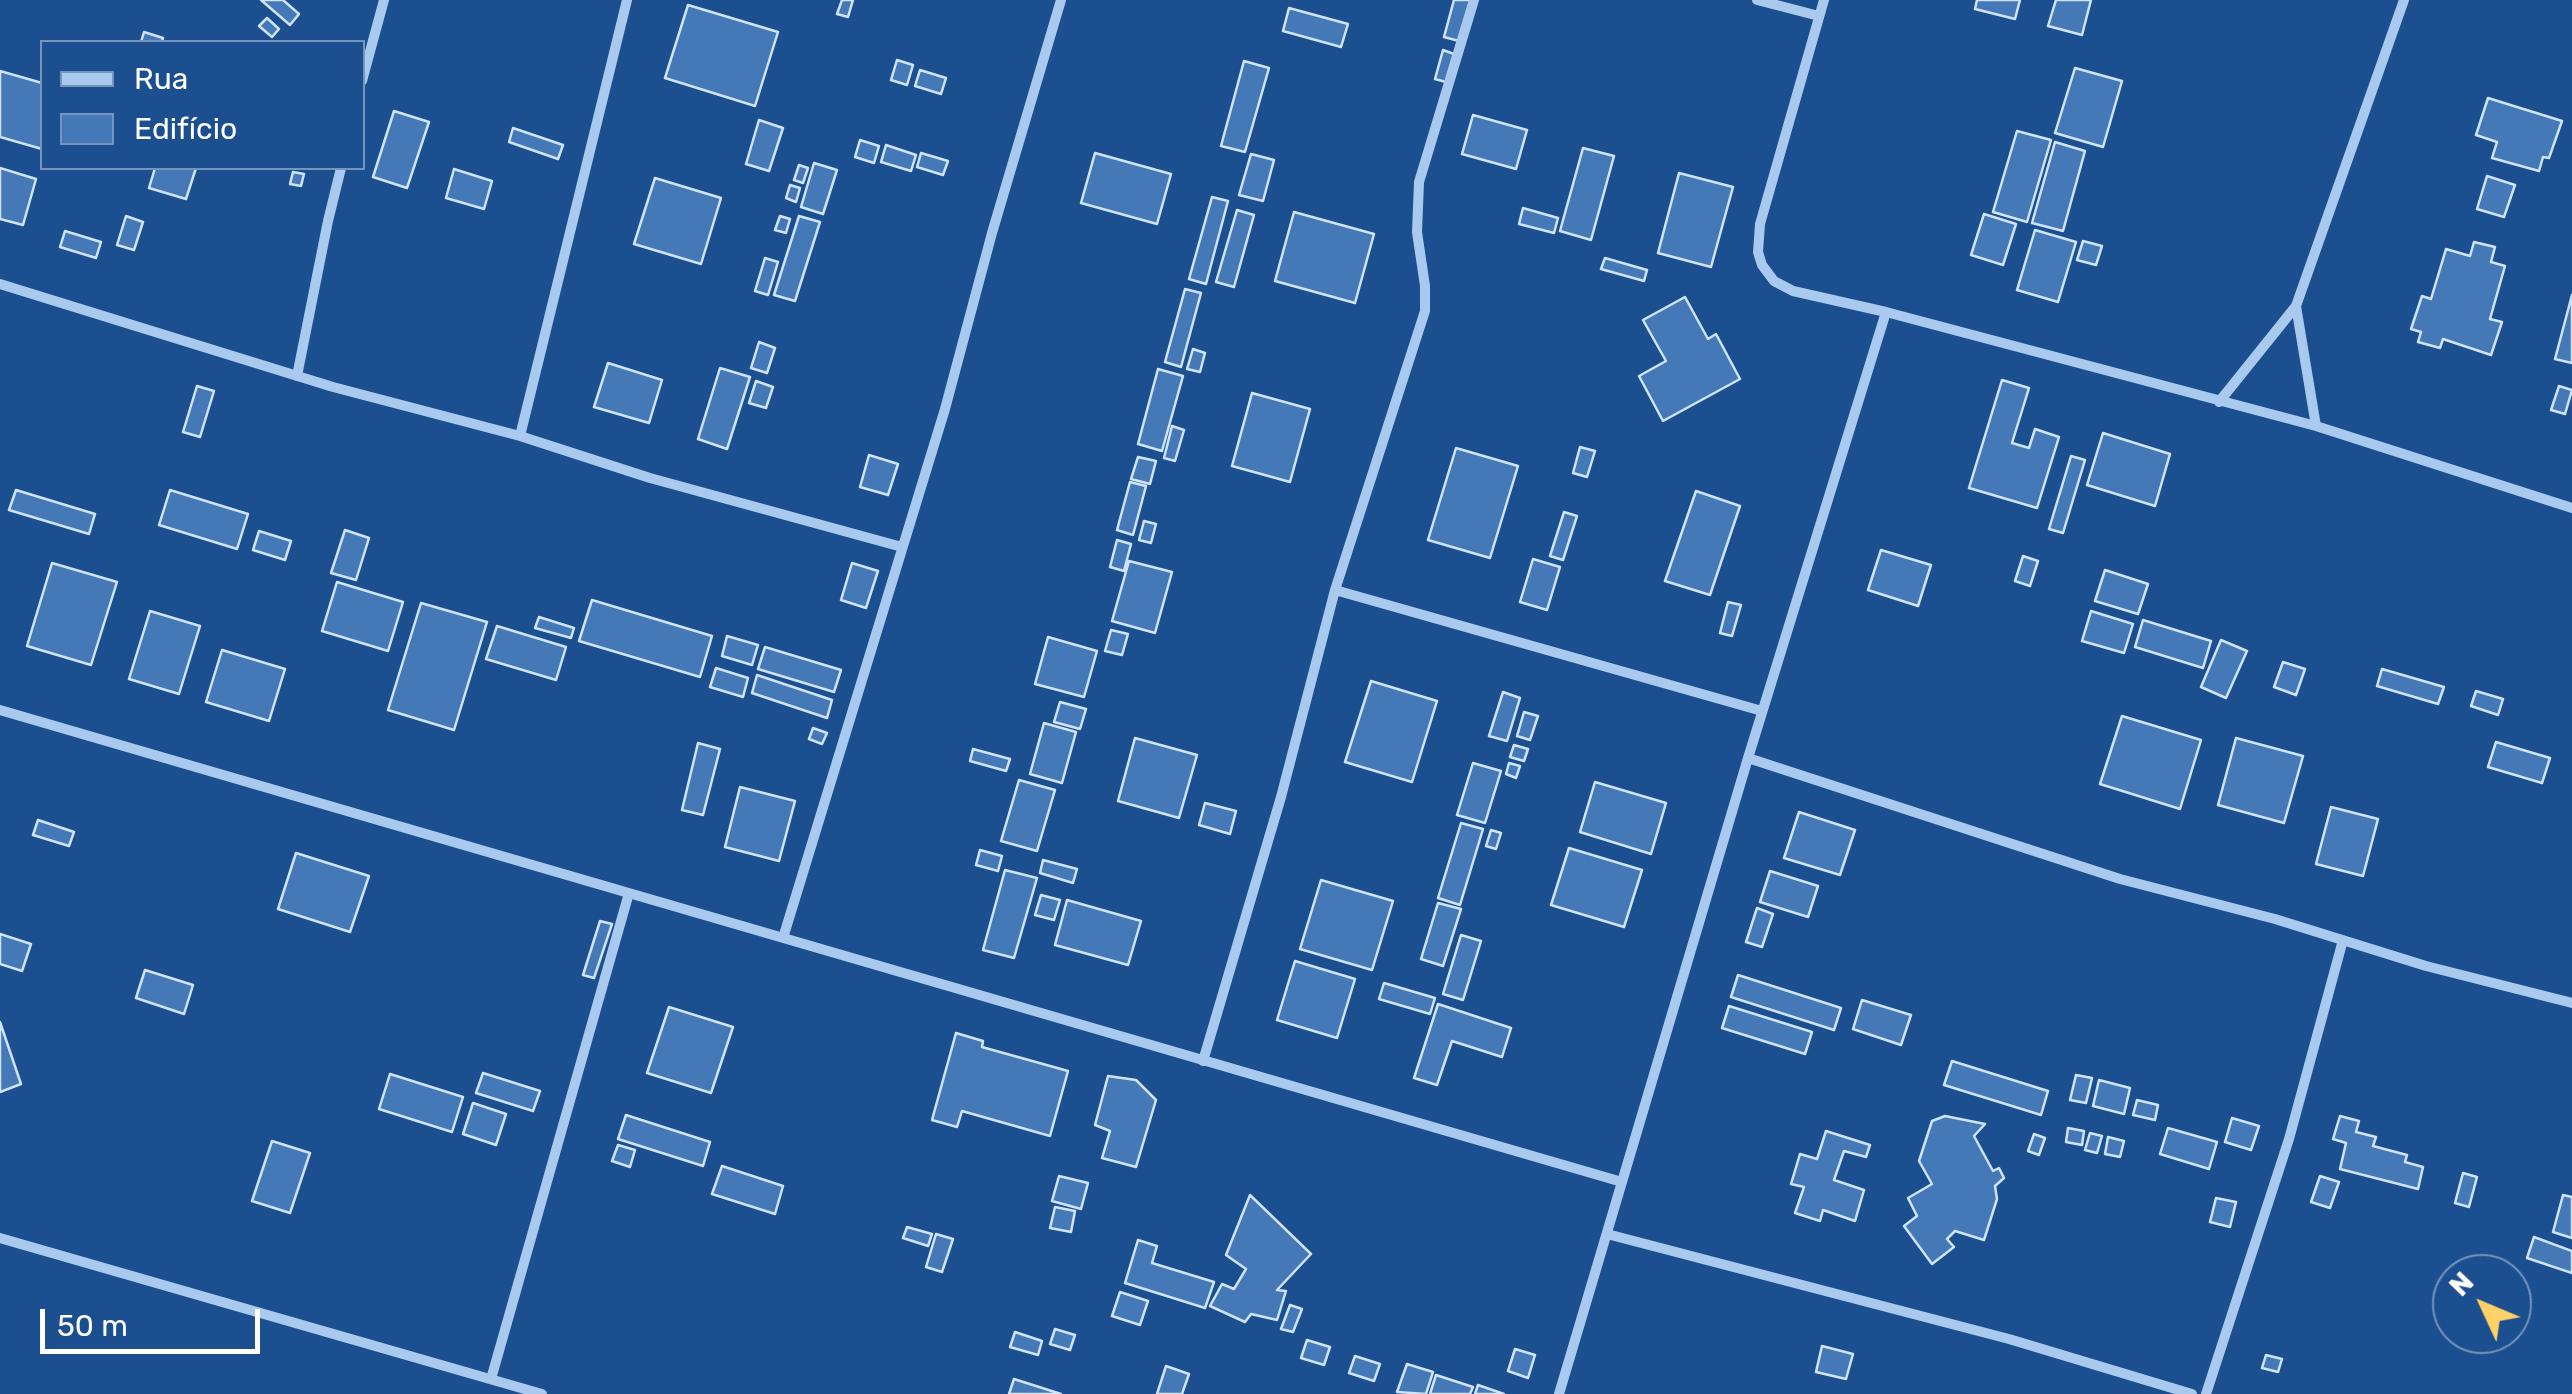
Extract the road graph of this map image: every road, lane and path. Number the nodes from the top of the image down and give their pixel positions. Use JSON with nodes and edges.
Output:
{"nodes":[{"id":1,"x":384,"y":0,"type":"edge"},
{"id":2,"x":627,"y":0,"type":"edge"},
{"id":3,"x":1060,"y":0,"type":"edge"},
{"id":4,"x":1474,"y":0,"type":"edge"},
{"id":5,"x":1757,"y":0,"type":"edge"},
{"id":6,"x":1824,"y":0,"type":"edge"},
{"id":7,"x":2404,"y":0,"type":"edge"},
{"id":8,"x":1820,"y":16,"type":"junction"},
{"id":9,"x":365,"y":70,"type":"edge"},
{"id":10,"x":340,"y":170,"type":"edge"},
{"id":11,"x":0,"y":284,"type":"edge"},
{"id":12,"x":2296,"y":306,"type":"junction"},
{"id":13,"x":1886,"y":312,"type":"junction"},
{"id":14,"x":298,"y":376,"type":"junction"},
{"id":15,"x":2218,"y":402,"type":"junction"},
{"id":16,"x":2316,"y":426,"type":"junction"},
{"id":17,"x":520,"y":436,"type":"junction"},
{"id":18,"x":2572,"y":508,"type":"edge"},
{"id":19,"x":902,"y":548,"type":"junction"},
{"id":20,"x":1335,"y":590,"type":"junction"},
{"id":21,"x":0,"y":710,"type":"edge"},
{"id":22,"x":1762,"y":711,"type":"junction"},
{"id":23,"x":1748,"y":758,"type":"junction"},
{"id":24,"x":629,"y":893,"type":"junction"},
{"id":25,"x":784,"y":938,"type":"junction"},
{"id":26,"x":2343,"y":940,"type":"junction"},
{"id":27,"x":2572,"y":1003,"type":"edge"},
{"id":28,"x":1202,"y":1061,"type":"junction"},
{"id":29,"x":1622,"y":1182,"type":"junction"},
{"id":30,"x":1607,"y":1234,"type":"junction"},
{"id":31,"x":0,"y":1238,"type":"edge"},
{"id":32,"x":491,"y":1379,"type":"junction"},
{"id":33,"x":513,"y":1390,"type":"edge"},
{"id":34,"x":542,"y":1394,"type":"edge"},
{"id":35,"x":1559,"y":1394,"type":"edge"},
{"id":36,"x":2192,"y":1394,"type":"edge"},
{"id":37,"x":2206,"y":1394,"type":"edge"}],
"edges":[{"from":1,"to":9,"type":"street"},
{"from":2,"to":17,"type":"street"},
{"from":3,"to":19,"type":"street"},
{"from":4,"to":20,"type":"street"},
{"from":5,"to":8,"type":"street"},
{"from":6,"to":8,"type":"street"},
{"from":7,"to":12,"type":"street"},
{"from":8,"to":13,"type":"street"},
{"from":10,"to":14,"type":"street"},
{"from":11,"to":14,"type":"street"},
{"from":12,"to":15,"type":"street"},
{"from":12,"to":16,"type":"street"},
{"from":13,"to":15,"type":"street"},
{"from":13,"to":22,"type":"street"},
{"from":14,"to":17,"type":"street"},
{"from":15,"to":16,"type":"street"},
{"from":16,"to":18,"type":"street"},
{"from":17,"to":19,"type":"street"},
{"from":19,"to":25,"type":"street"},
{"from":20,"to":22,"type":"street"},
{"from":20,"to":28,"type":"street"},
{"from":21,"to":24,"type":"street"},
{"from":22,"to":23,"type":"street"},
{"from":23,"to":26,"type":"street"},
{"from":23,"to":29,"type":"street"},
{"from":24,"to":25,"type":"street"},
{"from":24,"to":32,"type":"street"},
{"from":25,"to":28,"type":"street"},
{"from":26,"to":27,"type":"street"},
{"from":26,"to":37,"type":"street"},
{"from":28,"to":29,"type":"street"},
{"from":29,"to":30,"type":"street"},
{"from":30,"to":35,"type":"street"},
{"from":30,"to":36,"type":"street"},
{"from":31,"to":32,"type":"street"},
{"from":32,"to":33,"type":"street"},
{"from":33,"to":34,"type":"street"}]}
